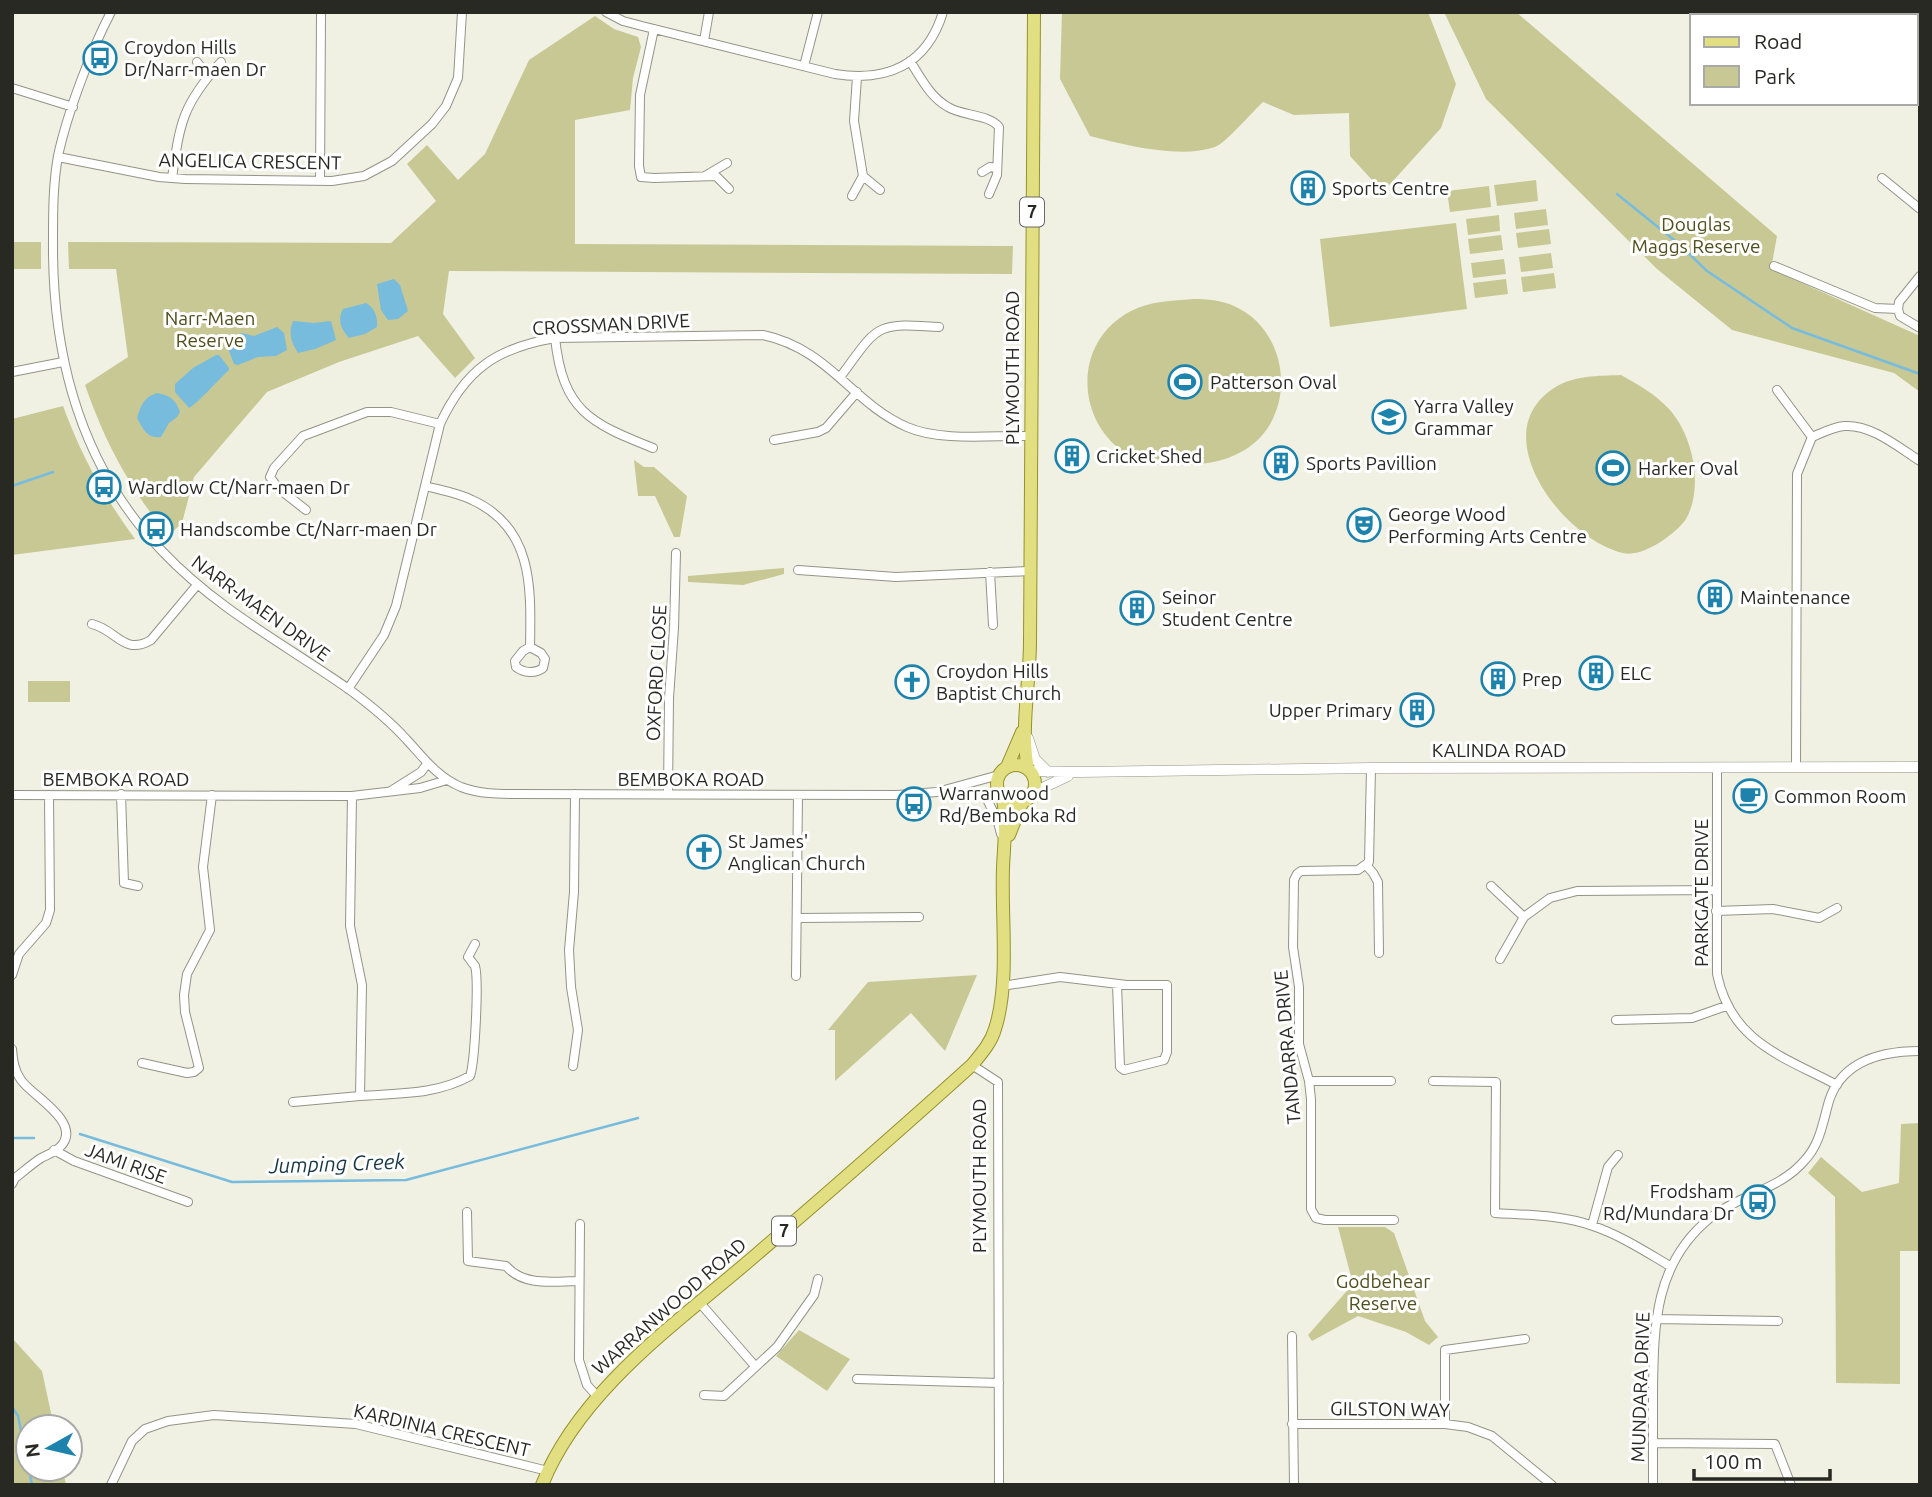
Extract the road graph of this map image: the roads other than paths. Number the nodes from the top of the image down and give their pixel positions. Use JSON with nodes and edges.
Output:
{"nodes":[{"id":1,"x":111,"y":12,"type":"edge"},
{"id":2,"x":321,"y":12,"type":"edge"},
{"id":3,"x":462,"y":12,"type":"edge"},
{"id":4,"x":607,"y":12,"type":"edge"},
{"id":5,"x":709,"y":12,"type":"edge"},
{"id":6,"x":818,"y":12,"type":"edge"},
{"id":7,"x":943,"y":12,"type":"edge"},
{"id":8,"x":1034,"y":12,"type":"edge"},
{"id":9,"x":654,"y":29,"type":"junction"},
{"id":10,"x":704,"y":41,"type":"junction"},
{"id":11,"x":910,"y":61,"type":"junction"},
{"id":12,"x":197,"y":62,"type":"dead end"},
{"id":13,"x":220,"y":62,"type":"dead end"},
{"id":14,"x":804,"y":66,"type":"junction"},
{"id":15,"x":208,"y":76,"type":"junction"},
{"id":16,"x":857,"y":77,"type":"junction"},
{"id":17,"x":12,"y":89,"type":"edge"},
{"id":18,"x":73,"y":107,"type":"junction"},
{"id":19,"x":58,"y":157,"type":"junction"},
{"id":20,"x":727,"y":163,"type":"dead end"},
{"id":21,"x":997,"y":168,"type":"junction"},
{"id":22,"x":982,"y":172,"type":"dead end"},
{"id":23,"x":705,"y":176,"type":"junction"},
{"id":24,"x":863,"y":176,"type":"junction"},
{"id":25,"x":172,"y":178,"type":"junction"},
{"id":26,"x":1882,"y":178,"type":"dead end"},
{"id":27,"x":320,"y":181,"type":"junction"},
{"id":28,"x":729,"y":190,"type":"dead end"},
{"id":29,"x":880,"y":190,"type":"dead end"},
{"id":30,"x":989,"y":194,"type":"dead end"},
{"id":31,"x":852,"y":196,"type":"dead end"},
{"id":32,"x":1920,"y":209,"type":"edge"},
{"id":33,"x":1774,"y":266,"type":"dead end"},
{"id":34,"x":1920,"y":276,"type":"edge"},
{"id":35,"x":1898,"y":309,"type":"junction"},
{"id":36,"x":939,"y":327,"type":"dead end"},
{"id":37,"x":1920,"y":328,"type":"edge"},
{"id":38,"x":555,"y":338,"type":"junction"},
{"id":39,"x":63,"y":362,"type":"junction"},
{"id":40,"x":12,"y":372,"type":"edge"},
{"id":41,"x":841,"y":376,"type":"junction"},
{"id":42,"x":1777,"y":390,"type":"dead end"},
{"id":43,"x":857,"y":392,"type":"junction"},
{"id":44,"x":440,"y":424,"type":"junction"},
{"id":45,"x":1031,"y":436,"type":"junction"},
{"id":46,"x":1812,"y":437,"type":"junction"},
{"id":47,"x":775,"y":440,"type":"dead end"},
{"id":48,"x":653,"y":448,"type":"dead end"},
{"id":49,"x":1920,"y":461,"type":"edge"},
{"id":50,"x":425,"y":486,"type":"junction"},
{"id":51,"x":306,"y":510,"type":"dead end"},
{"id":52,"x":676,"y":553,"type":"dead end"},
{"id":53,"x":798,"y":570,"type":"dead end"},
{"id":54,"x":1030,"y":571,"type":"junction"},
{"id":55,"x":990,"y":572,"type":"junction"},
{"id":56,"x":197,"y":585,"type":"junction"},
{"id":57,"x":92,"y":624,"type":"dead end"},
{"id":58,"x":993,"y":625,"type":"dead end"},
{"id":59,"x":530,"y":647,"type":"dead end"},
{"id":60,"x":348,"y":689,"type":"junction"},
{"id":61,"x":1025,"y":724,"type":"junction"},
{"id":62,"x":427,"y":764,"type":"junction"},
{"id":63,"x":1717,"y":767,"type":"junction"},
{"id":64,"x":1796,"y":767,"type":"junction"},
{"id":65,"x":1920,"y":767,"type":"edge"},
{"id":66,"x":1371,"y":768,"type":"junction"},
{"id":67,"x":1029,"y":770,"type":"junction"},
{"id":68,"x":1003,"y":771,"type":"junction"},
{"id":69,"x":1048,"y":772,"type":"junction"},
{"id":70,"x":1079,"y":772,"type":"junction"},
{"id":71,"x":447,"y":780,"type":"junction"},
{"id":72,"x":937,"y":792,"type":"junction"},
{"id":73,"x":1034,"y":792,"type":"junction"},
{"id":74,"x":388,"y":793,"type":"junction"},
{"id":75,"x":12,"y":794,"type":"edge"},
{"id":76,"x":121,"y":794,"type":"junction"},
{"id":77,"x":575,"y":794,"type":"junction"},
{"id":78,"x":668,"y":794,"type":"junction"},
{"id":79,"x":49,"y":795,"type":"junction"},
{"id":80,"x":212,"y":795,"type":"junction"},
{"id":81,"x":798,"y":795,"type":"junction"},
{"id":82,"x":985,"y":795,"type":"junction"},
{"id":83,"x":352,"y":796,"type":"junction"},
{"id":84,"x":1002,"y":797,"type":"junction"},
{"id":85,"x":1021,"y":803,"type":"junction"},
{"id":86,"x":1004,"y":847,"type":"junction"},
{"id":87,"x":1366,"y":865,"type":"junction"},
{"id":88,"x":138,"y":886,"type":"dead end"},
{"id":89,"x":1491,"y":886,"type":"dead end"},
{"id":90,"x":1716,"y":890,"type":"junction"},
{"id":91,"x":1837,"y":908,"type":"dead end"},
{"id":92,"x":1716,"y":911,"type":"junction"},
{"id":93,"x":919,"y":917,"type":"dead end"},
{"id":94,"x":1524,"y":917,"type":"junction"},
{"id":95,"x":797,"y":918,"type":"junction"},
{"id":96,"x":475,"y":944,"type":"dead end"},
{"id":97,"x":1379,"y":953,"type":"dead end"},
{"id":98,"x":1500,"y":959,"type":"dead end"},
{"id":99,"x":12,"y":975,"type":"edge"},
{"id":100,"x":796,"y":976,"type":"dead end"},
{"id":101,"x":1117,"y":984,"type":"junction"},
{"id":102,"x":1002,"y":986,"type":"junction"},
{"id":103,"x":1726,"y":1006,"type":"junction"},
{"id":104,"x":1616,"y":1020,"type":"dead end"},
{"id":105,"x":12,"y":1049,"type":"edge"},
{"id":106,"x":1920,"y":1051,"type":"edge"},
{"id":107,"x":142,"y":1063,"type":"dead end"},
{"id":108,"x":972,"y":1065,"type":"junction"},
{"id":109,"x":573,"y":1066,"type":"dead end"},
{"id":110,"x":1433,"y":1080,"type":"dead end"},
{"id":111,"x":1309,"y":1081,"type":"junction"},
{"id":112,"x":1391,"y":1081,"type":"dead end"},
{"id":113,"x":1837,"y":1085,"type":"junction"},
{"id":114,"x":360,"y":1096,"type":"junction"},
{"id":115,"x":293,"y":1102,"type":"dead end"},
{"id":116,"x":54,"y":1150,"type":"junction"},
{"id":117,"x":1618,"y":1155,"type":"dead end"},
{"id":118,"x":12,"y":1184,"type":"edge"},
{"id":119,"x":188,"y":1202,"type":"dead end"},
{"id":120,"x":467,"y":1212,"type":"dead end"},
{"id":121,"x":1394,"y":1220,"type":"dead end"},
{"id":122,"x":580,"y":1224,"type":"dead end"},
{"id":123,"x":1592,"y":1225,"type":"junction"},
{"id":124,"x":1671,"y":1266,"type":"junction"},
{"id":125,"x":818,"y":1279,"type":"dead end"},
{"id":126,"x":579,"y":1282,"type":"junction"},
{"id":127,"x":700,"y":1303,"type":"junction"},
{"id":128,"x":1655,"y":1319,"type":"junction"},
{"id":129,"x":1778,"y":1321,"type":"dead end"},
{"id":130,"x":1292,"y":1336,"type":"dead end"},
{"id":131,"x":1525,"y":1339,"type":"dead end"},
{"id":132,"x":755,"y":1366,"type":"junction"},
{"id":133,"x":857,"y":1379,"type":"dead end"},
{"id":134,"x":999,"y":1383,"type":"junction"},
{"id":135,"x":704,"y":1395,"type":"dead end"},
{"id":136,"x":597,"y":1396,"type":"junction"},
{"id":137,"x":1445,"y":1423,"type":"junction"},
{"id":138,"x":1292,"y":1424,"type":"junction"},
{"id":139,"x":1653,"y":1443,"type":"junction"},
{"id":140,"x":548,"y":1471,"type":"junction"},
{"id":141,"x":111,"y":1485,"type":"edge"},
{"id":142,"x":542,"y":1485,"type":"edge"},
{"id":143,"x":999,"y":1485,"type":"edge"},
{"id":144,"x":1294,"y":1485,"type":"edge"},
{"id":145,"x":1552,"y":1485,"type":"edge"},
{"id":146,"x":1653,"y":1485,"type":"edge"},
{"id":147,"x":1791,"y":1485,"type":"edge"}],
"edges":[{"from":1,"to":18,"type":"street","name":"NARR-MAEN DRIVE"},
{"from":2,"to":27,"type":"street"},
{"from":3,"to":27,"type":"street","name":"ANGELICA CRESCENT"},
{"from":4,"to":9,"type":"street"},
{"from":5,"to":10,"type":"street"},
{"from":6,"to":14,"type":"street"},
{"from":7,"to":11,"type":"street"},
{"from":8,"to":45,"type":"main road","name":"PLYMOUTH ROAD","number":"7"},
{"from":9,"to":10,"type":"street"},
{"from":9,"to":23,"type":"street"},
{"from":10,"to":14,"type":"street"},
{"from":11,"to":16,"type":"street"},
{"from":11,"to":21,"type":"street"},
{"from":12,"to":15,"type":"street"},
{"from":13,"to":15,"type":"street"},
{"from":14,"to":16,"type":"street"},
{"from":15,"to":25,"type":"street"},
{"from":16,"to":24,"type":"street"},
{"from":17,"to":18,"type":"street"},
{"from":18,"to":19,"type":"street","name":"NARR-MAEN DRIVE"},
{"from":19,"to":25,"type":"street","name":"ANGELICA CRESCENT"},
{"from":19,"to":39,"type":"street","name":"NARR-MAEN DRIVE"},
{"from":20,"to":23,"type":"street"},
{"from":21,"to":22,"type":"street"},
{"from":21,"to":30,"type":"street"},
{"from":23,"to":28,"type":"street"},
{"from":24,"to":29,"type":"street"},
{"from":24,"to":31,"type":"street"},
{"from":25,"to":27,"type":"street","name":"ANGELICA CRESCENT"},
{"from":26,"to":32,"type":"street"},
{"from":33,"to":35,"type":"street"},
{"from":34,"to":35,"type":"street"},
{"from":35,"to":37,"type":"street"},
{"from":36,"to":41,"type":"street"},
{"from":38,"to":41,"type":"street","name":"CROSSMAN DRIVE"},
{"from":38,"to":44,"type":"street","name":"CROSSMAN DRIVE"},
{"from":38,"to":48,"type":"street"},
{"from":39,"to":40,"type":"street"},
{"from":39,"to":56,"type":"street","name":"NARR-MAEN DRIVE"},
{"from":41,"to":43,"type":"street","name":"CROSSMAN DRIVE"},
{"from":42,"to":46,"type":"street"},
{"from":43,"to":45,"type":"street","name":"CROSSMAN DRIVE"},
{"from":43,"to":47,"type":"street"},
{"from":44,"to":50,"type":"street","name":"CROSSMAN DRIVE"},
{"from":44,"to":51,"type":"street"},
{"from":45,"to":54,"type":"main road","name":"PLYMOUTH ROAD","number":"7"},
{"from":46,"to":49,"type":"street"},
{"from":46,"to":64,"type":"street"},
{"from":50,"to":59,"type":"street"},
{"from":50,"to":60,"type":"street","name":"CROSSMAN DRIVE"},
{"from":52,"to":78,"type":"street","name":"OXFORD CLOSE"},
{"from":53,"to":55,"type":"street"},
{"from":54,"to":55,"type":"street"},
{"from":54,"to":61,"type":"main road","name":"PLYMOUTH ROAD","number":"7"},
{"from":55,"to":58,"type":"street"},
{"from":56,"to":57,"type":"street"},
{"from":56,"to":60,"type":"street","name":"NARR-MAEN DRIVE"},
{"from":60,"to":62,"type":"street","name":"NARR-MAEN DRIVE"},
{"from":61,"to":67,"type":"main road","name":"PLYMOUTH ROAD","number":"7"},
{"from":61,"to":68,"type":"main road","name":"PLYMOUTH ROAD","number":"7"},
{"from":61,"to":69,"type":"street"},
{"from":62,"to":71,"type":"street","name":"BEMBOKA ROAD"},
{"from":62,"to":74,"type":"street","name":"BEMBOKA ROAD"},
{"from":63,"to":64,"type":"street","name":"KALINDA ROAD"},
{"from":63,"to":66,"type":"street","name":"KALINDA ROAD"},
{"from":63,"to":90,"type":"street","name":"PARKGATE DRIVE"},
{"from":64,"to":65,"type":"street","name":"KALINDA ROAD"},
{"from":66,"to":70,"type":"street","name":"KALINDA ROAD"},
{"from":66,"to":87,"type":"street"},
{"from":67,"to":68,"type":"main road"},
{"from":67,"to":69,"type":"street","name":"KALINDA ROAD"},
{"from":67,"to":73,"type":"main road","number":"7"},
{"from":68,"to":72,"type":"street","name":"BEMBOKA ROAD"},
{"from":68,"to":84,"type":"main road","number":"7"},
{"from":69,"to":70,"type":"street","name":"KALINDA ROAD"},
{"from":70,"to":73,"type":"street","name":"KALINDA ROAD"},
{"from":71,"to":74,"type":"street","name":"BEMBOKA ROAD"},
{"from":71,"to":77,"type":"street","name":"BEMBOKA ROAD"},
{"from":72,"to":81,"type":"street","name":"BEMBOKA ROAD"},
{"from":72,"to":82,"type":"street","name":"BEMBOKA ROAD"},
{"from":73,"to":85,"type":"main road","number":"7"},
{"from":74,"to":83,"type":"street","name":"BEMBOKA ROAD"},
{"from":75,"to":79,"type":"street","name":"BEMBOKA ROAD"},
{"from":76,"to":79,"type":"street","name":"BEMBOKA ROAD"},
{"from":76,"to":80,"type":"street","name":"BEMBOKA ROAD"},
{"from":76,"to":88,"type":"street"},
{"from":77,"to":78,"type":"street","name":"BEMBOKA ROAD"},
{"from":77,"to":109,"type":"street"},
{"from":78,"to":81,"type":"street","name":"BEMBOKA ROAD"},
{"from":79,"to":99,"type":"street"},
{"from":80,"to":83,"type":"street","name":"BEMBOKA ROAD"},
{"from":80,"to":107,"type":"street"},
{"from":81,"to":95,"type":"street"},
{"from":82,"to":84,"type":"street","name":"BEMBOKA ROAD"},
{"from":82,"to":86,"type":"street"},
{"from":83,"to":114,"type":"street"},
{"from":84,"to":85,"type":"main road"},
{"from":84,"to":86,"type":"main road","number":"7"},
{"from":85,"to":86,"type":"main road","number":"7"},
{"from":86,"to":102,"type":"main road","number":"7"},
{"from":87,"to":97,"type":"street"},
{"from":87,"to":111,"type":"street","name":"TANDARRA DRIVE"},
{"from":89,"to":94,"type":"street"},
{"from":90,"to":92,"type":"street","name":"PARKGATE DRIVE"},
{"from":90,"to":94,"type":"street"},
{"from":91,"to":92,"type":"street"},
{"from":92,"to":103,"type":"street","name":"PARKGATE DRIVE"},
{"from":93,"to":95,"type":"street"},
{"from":94,"to":98,"type":"street"},
{"from":95,"to":100,"type":"street"},
{"from":96,"to":114,"type":"street"},
{"from":101,"to":101,"type":"street"},
{"from":101,"to":102,"type":"street"},
{"from":102,"to":108,"type":"main road","number":"7"},
{"from":103,"to":104,"type":"street"},
{"from":103,"to":113,"type":"street","name":"PARKGATE DRIVE"},
{"from":105,"to":116,"type":"street"},
{"from":106,"to":113,"type":"street","name":"MUNDARA DRIVE"},
{"from":108,"to":127,"type":"main road","name":"WARRANWOOD ROAD","number":"7"},
{"from":108,"to":134,"type":"street","name":"PLYMOUTH ROAD"},
{"from":110,"to":123,"type":"street"},
{"from":111,"to":112,"type":"street"},
{"from":111,"to":121,"type":"street","name":"TANDARRA DRIVE"},
{"from":113,"to":124,"type":"street","name":"MUNDARA DRIVE"},
{"from":114,"to":115,"type":"street"},
{"from":116,"to":118,"type":"street"},
{"from":116,"to":119,"type":"street","name":"JAMI RISE"},
{"from":117,"to":123,"type":"street"},
{"from":120,"to":126,"type":"street"},
{"from":122,"to":126,"type":"street"},
{"from":123,"to":124,"type":"street"},
{"from":124,"to":128,"type":"street","name":"MUNDARA DRIVE"},
{"from":125,"to":132,"type":"street"},
{"from":126,"to":136,"type":"street"},
{"from":127,"to":132,"type":"street"},
{"from":127,"to":136,"type":"main road","name":"WARRANWOOD ROAD","number":"7"},
{"from":128,"to":129,"type":"street"},
{"from":128,"to":139,"type":"street","name":"MUNDARA DRIVE"},
{"from":130,"to":138,"type":"street"},
{"from":131,"to":137,"type":"street"},
{"from":132,"to":135,"type":"street"},
{"from":133,"to":134,"type":"street"},
{"from":134,"to":143,"type":"street","name":"PLYMOUTH ROAD"},
{"from":136,"to":140,"type":"main road","name":"WARRANWOOD ROAD","number":"7"},
{"from":137,"to":138,"type":"street","name":"GILSTON WAY"},
{"from":137,"to":145,"type":"street","name":"GILSTON WAY"},
{"from":138,"to":144,"type":"street"},
{"from":139,"to":146,"type":"street","name":"MUNDARA DRIVE"},
{"from":139,"to":147,"type":"street"},
{"from":140,"to":141,"type":"street","name":"KARDINIA CRESCENT"},
{"from":140,"to":142,"type":"main road","name":"WARRANWOOD ROAD","number":"7"}]}
